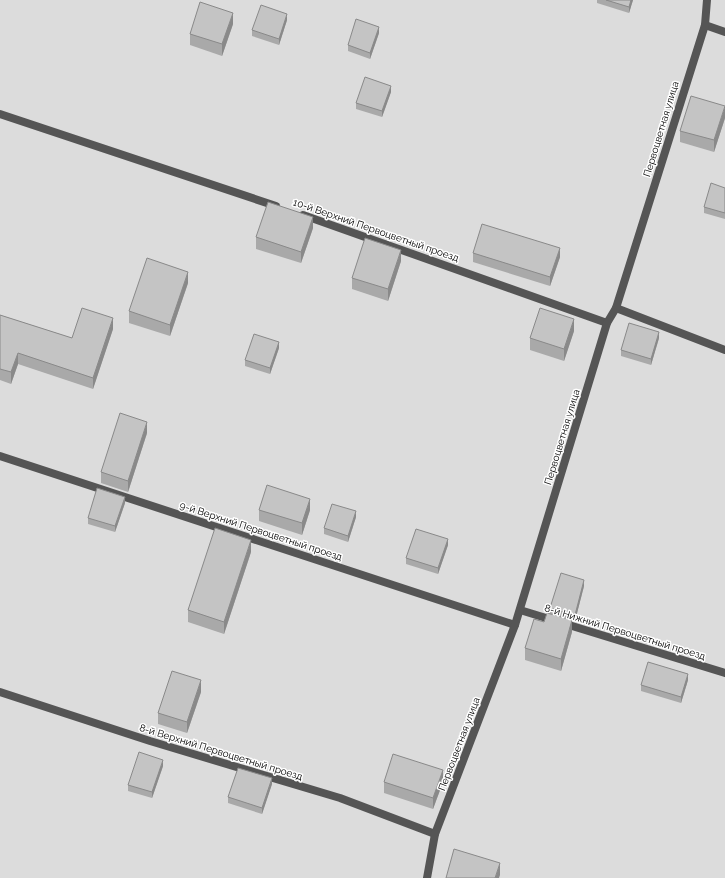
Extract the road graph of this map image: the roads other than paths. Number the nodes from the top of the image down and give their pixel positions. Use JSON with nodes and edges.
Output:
{"nodes":[{"id":1,"x":707,"y":0,"type":"edge"},
{"id":2,"x":705,"y":25,"type":"junction"},
{"id":3,"x":725,"y":32,"type":"edge"},
{"id":4,"x":0,"y":114,"type":"edge"},
{"id":5,"x":280,"y":208,"type":"edge"},
{"id":6,"x":295,"y":212,"type":"edge"},
{"id":7,"x":616,"y":308,"type":"junction"},
{"id":8,"x":607,"y":322,"type":"junction"},
{"id":9,"x":725,"y":350,"type":"edge"},
{"id":10,"x":0,"y":456,"type":"edge"},
{"id":11,"x":520,"y":610,"type":"junction"},
{"id":12,"x":515,"y":624,"type":"junction"},
{"id":13,"x":725,"y":673,"type":"edge"},
{"id":14,"x":0,"y":692,"type":"edge"},
{"id":15,"x":435,"y":834,"type":"junction"},
{"id":16,"x":427,"y":878,"type":"edge"}],
"edges":[{"from":1,"to":2,"type":"lane","name":"Первоцветная улица"},
{"from":2,"to":3,"type":"lane"},
{"from":2,"to":7,"type":"lane","name":"Первоцветная улица"},
{"from":4,"to":5,"type":"lane","name":"10-й Верхний Первоцветный проезд"},
{"from":6,"to":8,"type":"lane","name":"10-й Верхний Первоцветный проезд"},
{"from":7,"to":8,"type":"lane","name":"Первоцветная улица"},
{"from":7,"to":9,"type":"lane"},
{"from":8,"to":11,"type":"lane","name":"Первоцветная улица"},
{"from":10,"to":12,"type":"lane","name":"9-й Верхний Первоцветный проезд"},
{"from":11,"to":12,"type":"lane","name":"Первоцветная улица"},
{"from":11,"to":13,"type":"lane","name":"8-й Нижний Первоцветный проезд"},
{"from":12,"to":15,"type":"lane","name":"Первоцветная улица"},
{"from":14,"to":15,"type":"lane","name":"8-й Верхний Первоцветный проезд"},
{"from":15,"to":16,"type":"lane","name":"Первоцветная улица"}]}
